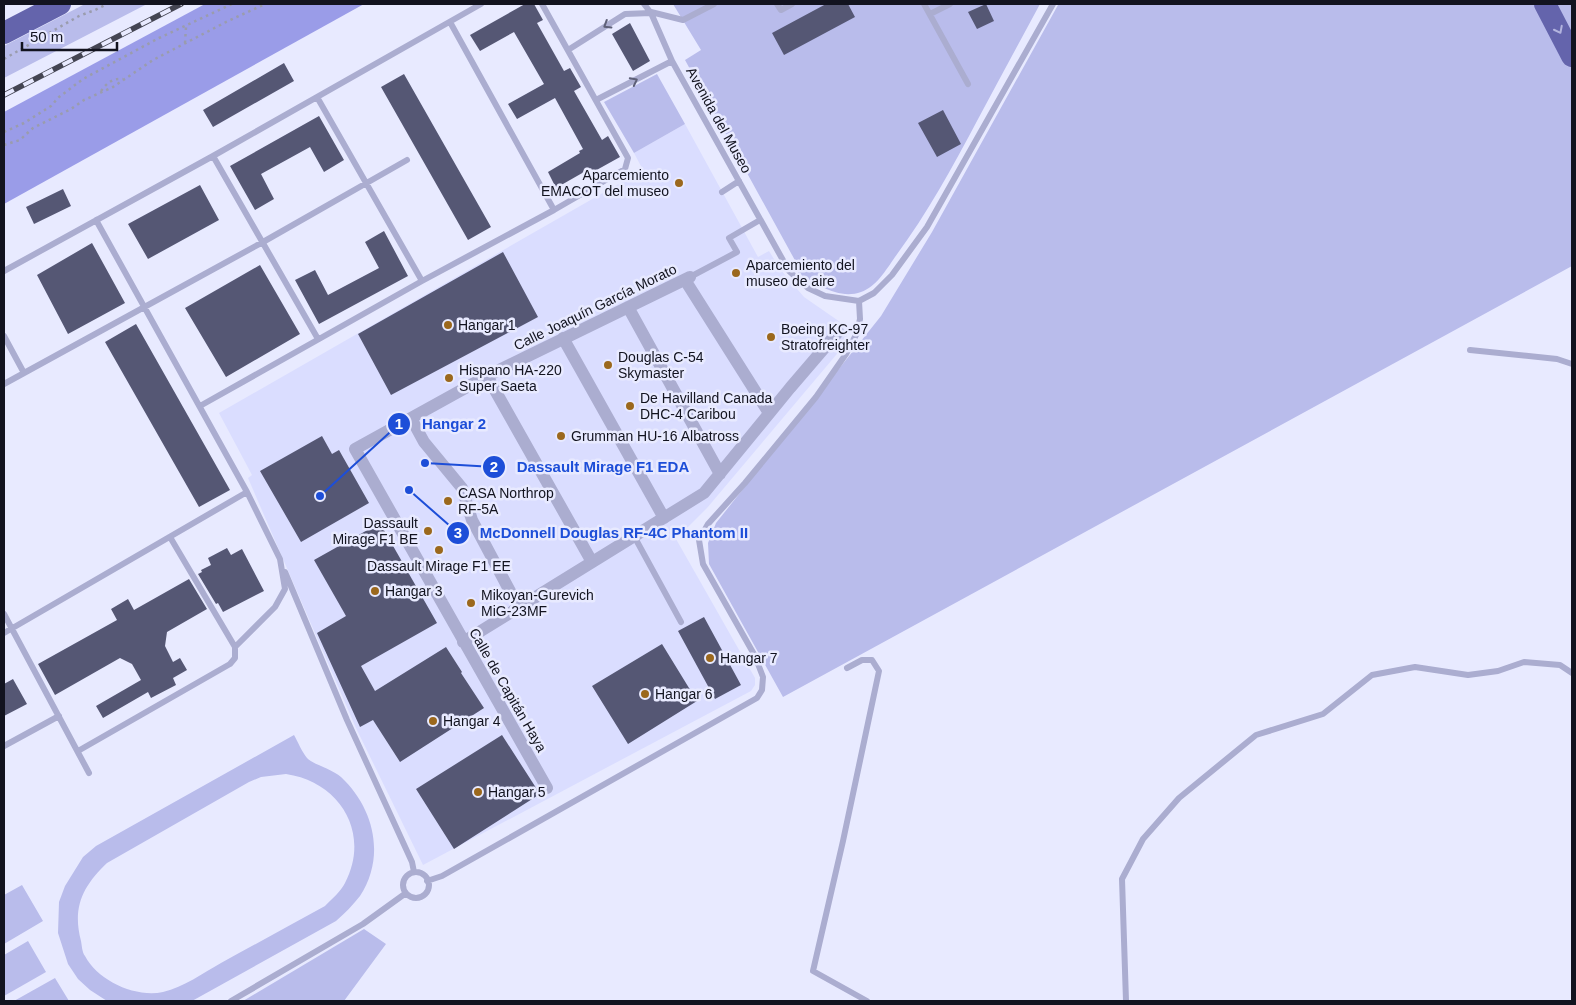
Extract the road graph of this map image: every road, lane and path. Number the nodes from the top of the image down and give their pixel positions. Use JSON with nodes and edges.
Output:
{"nodes":[{"id":1,"x":60,"y":4,"type":"edge"},
{"id":2,"x":107,"y":4,"type":"edge"},
{"id":3,"x":232,"y":4,"type":"edge"},
{"id":4,"x":265,"y":4,"type":"edge"},
{"id":5,"x":480,"y":4,"type":"edge"},
{"id":6,"x":542,"y":4,"type":"edge"},
{"id":7,"x":644,"y":4,"type":"edge"},
{"id":8,"x":648,"y":4,"type":"edge"},
{"id":9,"x":714,"y":4,"type":"edge"},
{"id":10,"x":777,"y":4,"type":"edge"},
{"id":11,"x":792,"y":4,"type":"edge"},
{"id":12,"x":924,"y":4,"type":"edge"},
{"id":13,"x":950,"y":4,"type":"edge"},
{"id":14,"x":1053,"y":4,"type":"edge"},
{"id":15,"x":1545,"y":4,"type":"edge"},
{"id":16,"x":651,"y":13,"type":"junction"},
{"id":17,"x":930,"y":14,"type":"junction"},
{"id":18,"x":450,"y":22,"type":"junction"},
{"id":19,"x":187,"y":26,"type":"junction"},
{"id":20,"x":4,"y":33,"type":"edge"},
{"id":21,"x":185,"y":43,"type":"junction"},
{"id":22,"x":568,"y":50,"type":"junction"},
{"id":23,"x":1572,"y":56,"type":"edge"},
{"id":24,"x":4,"y":59,"type":"edge"},
{"id":25,"x":672,"y":61,"type":"junction"},
{"id":26,"x":123,"y":80,"type":"junction"},
{"id":27,"x":968,"y":84,"type":"dead end"},
{"id":28,"x":100,"y":92,"type":"junction"},
{"id":29,"x":316,"y":97,"type":"junction"},
{"id":30,"x":596,"y":100,"type":"junction"},
{"id":31,"x":4,"y":132,"type":"edge"},
{"id":32,"x":4,"y":145,"type":"edge"},
{"id":33,"x":213,"y":156,"type":"junction"},
{"id":34,"x":407,"y":160,"type":"dead end"},
{"id":35,"x":739,"y":181,"type":"junction"},
{"id":36,"x":366,"y":184,"type":"junction"},
{"id":37,"x":722,"y":192,"type":"dead end"},
{"id":38,"x":554,"y":210,"type":"junction"},
{"id":39,"x":96,"y":220,"type":"junction"},
{"id":40,"x":760,"y":220,"type":"junction"},
{"id":41,"x":263,"y":242,"type":"junction"},
{"id":42,"x":4,"y":271,"type":"edge"},
{"id":43,"x":688,"y":278,"type":"junction"},
{"id":44,"x":422,"y":281,"type":"junction"},
{"id":45,"x":859,"y":301,"type":"junction"},
{"id":46,"x":628,"y":307,"type":"junction"},
{"id":47,"x":144,"y":308,"type":"junction"},
{"id":48,"x":838,"y":332,"type":"dead end"},
{"id":49,"x":4,"y":336,"type":"edge"},
{"id":50,"x":563,"y":338,"type":"junction"},
{"id":51,"x":318,"y":339,"type":"junction"},
{"id":52,"x":1470,"y":350,"type":"dead end"},
{"id":53,"x":1572,"y":364,"type":"edge"},
{"id":54,"x":24,"y":373,"type":"junction"},
{"id":55,"x":487,"y":376,"type":"junction"},
{"id":56,"x":4,"y":384,"type":"edge"},
{"id":57,"x":200,"y":406,"type":"junction"},
{"id":58,"x":769,"y":413,"type":"junction"},
{"id":59,"x":411,"y":418,"type":"junction"},
{"id":60,"x":355,"y":449,"type":"joint"},
{"id":61,"x":720,"y":474,"type":"junction"},
{"id":62,"x":247,"y":492,"type":"junction"},
{"id":63,"x":664,"y":518,"type":"junction"},
{"id":64,"x":634,"y":536,"type":"junction"},
{"id":65,"x":170,"y":537,"type":"junction"},
{"id":66,"x":280,"y":560,"type":"junction"},
{"id":67,"x":592,"y":562,"type":"junction"},
{"id":68,"x":519,"y":608,"type":"junction"},
{"id":69,"x":4,"y":614,"type":"edge"},
{"id":70,"x":681,"y":622,"type":"dead end"},
{"id":71,"x":12,"y":628,"type":"junction"},
{"id":72,"x":4,"y":633,"type":"edge"},
{"id":73,"x":463,"y":642,"type":"junction"},
{"id":74,"x":235,"y":647,"type":"junction"},
{"id":75,"x":847,"y":668,"type":"dead end"},
{"id":76,"x":1572,"y":673,"type":"edge"},
{"id":77,"x":58,"y":716,"type":"junction"},
{"id":78,"x":4,"y":746,"type":"edge"},
{"id":79,"x":78,"y":751,"type":"junction"},
{"id":80,"x":89,"y":773,"type":"dead end"},
{"id":81,"x":547,"y":788,"type":"dead end"},
{"id":82,"x":414,"y":872,"type":"junction"},
{"id":83,"x":428,"y":881,"type":"junction"},
{"id":84,"x":406,"y":893,"type":"junction"},
{"id":85,"x":231,"y":1001,"type":"edge"},
{"id":86,"x":867,"y":1001,"type":"edge"},
{"id":87,"x":1126,"y":1001,"type":"edge"}],
"edges":[{"from":1,"to":20,"type":"highway"},
{"from":2,"to":24,"type":"path"},
{"from":3,"to":19,"type":"path"},
{"from":4,"to":21,"type":"path"},
{"from":5,"to":18,"type":"lane"},
{"from":6,"to":22,"type":"lane"},
{"from":7,"to":16,"type":"lane","name":"Avenida del Museo"},
{"from":8,"to":16,"type":"lane"},
{"from":9,"to":16,"type":"lane"},
{"from":10,"to":11,"type":"lane"},
{"from":12,"to":17,"type":"lane"},
{"from":13,"to":17,"type":"lane"},
{"from":14,"to":45,"type":"lane"},
{"from":15,"to":23,"type":"highway","one_way":true},
{"from":16,"to":22,"type":"lane","one_way":true},
{"from":16,"to":25,"type":"lane","name":"Avenida del Museo"},
{"from":17,"to":27,"type":"lane"},
{"from":18,"to":29,"type":"lane"},
{"from":18,"to":38,"type":"lane"},
{"from":19,"to":21,"type":"path"},
{"from":19,"to":31,"type":"path"},
{"from":21,"to":26,"type":"path"},
{"from":22,"to":30,"type":"lane"},
{"from":30,"to":25,"type":"lane","one_way":true},
{"from":25,"to":35,"type":"lane","name":"Avenida del Museo"},
{"from":26,"to":28,"type":"path"},
{"from":26,"to":28,"type":"path"},
{"from":28,"to":32,"type":"path"},
{"from":29,"to":33,"type":"lane"},
{"from":29,"to":36,"type":"lane"},
{"from":30,"to":38,"type":"lane"},
{"from":33,"to":39,"type":"lane"},
{"from":33,"to":41,"type":"lane"},
{"from":34,"to":36,"type":"lane"},
{"from":35,"to":37,"type":"lane"},
{"from":35,"to":40,"type":"lane","name":"Avenida del Museo"},
{"from":36,"to":41,"type":"lane"},
{"from":36,"to":44,"type":"lane"},
{"from":38,"to":44,"type":"lane"},
{"from":39,"to":42,"type":"lane"},
{"from":39,"to":47,"type":"lane"},
{"from":40,"to":43,"type":"lane"},
{"from":40,"to":45,"type":"lane","name":"Avenida del Museo"},
{"from":41,"to":47,"type":"lane"},
{"from":41,"to":51,"type":"lane"},
{"from":43,"to":46,"type":"street","name":"Calle Joaquín García Morato"},
{"from":43,"to":58,"type":"street"},
{"from":44,"to":51,"type":"lane"},
{"from":45,"to":83,"type":"lane"},
{"from":46,"to":50,"type":"street","name":"Calle Joaquín García Morato"},
{"from":46,"to":61,"type":"street"},
{"from":47,"to":54,"type":"lane"},
{"from":47,"to":57,"type":"lane"},
{"from":48,"to":58,"type":"street"},
{"from":49,"to":54,"type":"lane"},
{"from":50,"to":55,"type":"street","name":"Calle Joaquín García Morato"},
{"from":50,"to":63,"type":"street"},
{"from":51,"to":57,"type":"lane"},
{"from":52,"to":53,"type":"lane"},
{"from":54,"to":56,"type":"lane"},
{"from":55,"to":59,"type":"street","name":"Calle Joaquín García Morato"},
{"from":55,"to":67,"type":"street"},
{"from":57,"to":62,"type":"lane"},
{"from":58,"to":61,"type":"street"},
{"from":59,"to":60,"type":"street","name":"Calle Joaquín García Morato"},
{"from":59,"to":68,"type":"street"},
{"from":60,"to":73,"type":"street","name":"Calle de Capitán Haya"},
{"from":61,"to":63,"type":"street"},
{"from":62,"to":65,"type":"lane"},
{"from":62,"to":66,"type":"lane"},
{"from":63,"to":64,"type":"street"},
{"from":64,"to":67,"type":"street"},
{"from":64,"to":70,"type":"lane"},
{"from":65,"to":71,"type":"lane"},
{"from":65,"to":74,"type":"lane"},
{"from":66,"to":74,"type":"lane"},
{"from":66,"to":82,"type":"lane"},
{"from":67,"to":68,"type":"street"},
{"from":68,"to":73,"type":"street"},
{"from":69,"to":71,"type":"lane"},
{"from":71,"to":72,"type":"lane"},
{"from":71,"to":77,"type":"lane"},
{"from":73,"to":81,"type":"street","name":"Calle de Capitán Haya"},
{"from":74,"to":79,"type":"lane"},
{"from":75,"to":86,"type":"lane"},
{"from":76,"to":87,"type":"lane"},
{"from":77,"to":78,"type":"lane"},
{"from":77,"to":79,"type":"lane"},
{"from":79,"to":80,"type":"lane"},
{"from":82,"to":83,"type":"lane"},
{"from":82,"to":84,"type":"lane"},
{"from":83,"to":84,"type":"lane"},
{"from":84,"to":85,"type":"lane"}]}
